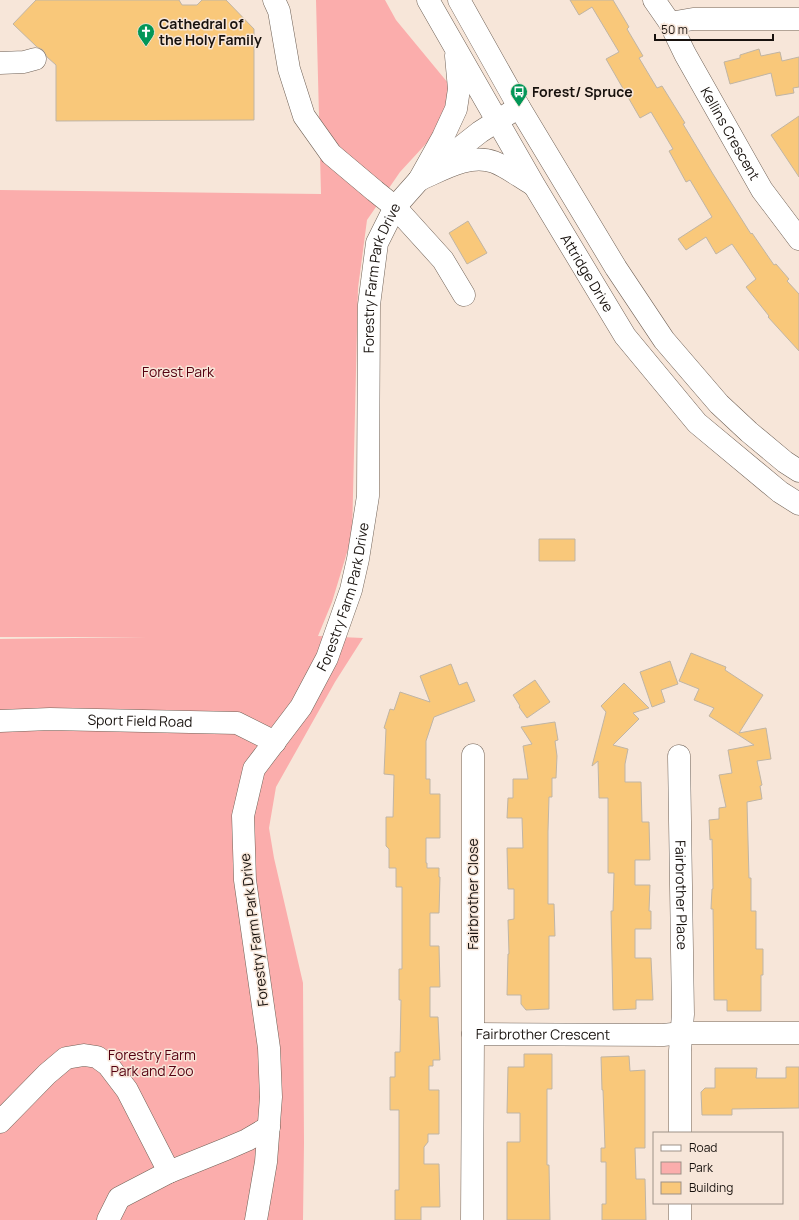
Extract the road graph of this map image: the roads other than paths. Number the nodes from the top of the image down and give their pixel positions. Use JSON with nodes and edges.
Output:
{"nodes":[{"id":1,"x":274,"y":0,"type":"edge"},
{"id":2,"x":428,"y":0,"type":"edge"},
{"id":3,"x":459,"y":0,"type":"edge"},
{"id":4,"x":654,"y":0,"type":"edge"},
{"id":5,"x":799,"y":19,"type":"edge"},
{"id":6,"x":670,"y":23,"type":"junction"},
{"id":7,"x":456,"y":48,"type":"junction"},
{"id":8,"x":35,"y":59,"type":"dead end"},
{"id":9,"x":0,"y":62,"type":"edge"},
{"id":10,"x":519,"y":107,"type":"junction"},
{"id":11,"x":496,"y":121,"type":"junction"},
{"id":12,"x":419,"y":180,"type":"junction"},
{"id":13,"x":534,"y":185,"type":"junction"},
{"id":14,"x":395,"y":207,"type":"junction"},
{"id":15,"x":799,"y":239,"type":"edge"},
{"id":16,"x":464,"y":295,"type":"dead end"},
{"id":17,"x":799,"y":471,"type":"edge"},
{"id":18,"x":799,"y":504,"type":"edge"},
{"id":19,"x":0,"y":721,"type":"edge"},
{"id":20,"x":275,"y":742,"type":"junction"},
{"id":21,"x":473,"y":755,"type":"dead end"},
{"id":22,"x":679,"y":756,"type":"dead end"},
{"id":23,"x":682,"y":1033,"type":"junction"},
{"id":24,"x":799,"y":1033,"type":"edge"},
{"id":25,"x":473,"y":1034,"type":"junction"},
{"id":26,"x":0,"y":1122,"type":"edge"},
{"id":27,"x":269,"y":1127,"type":"junction"},
{"id":28,"x":680,"y":1132,"type":"edge"},
{"id":29,"x":169,"y":1172,"type":"junction"},
{"id":30,"x":680,"y":1204,"type":"edge"},
{"id":31,"x":108,"y":1220,"type":"edge"},
{"id":32,"x":256,"y":1220,"type":"edge"},
{"id":33,"x":472,"y":1220,"type":"edge"},
{"id":34,"x":680,"y":1220,"type":"edge"}],
"edges":[{"from":1,"to":14,"type":"street"},
{"from":2,"to":7,"type":"street","name":"Attridge Drive"},
{"from":3,"to":10,"type":"street","name":"Attridge Drive"},
{"from":4,"to":6,"type":"street","name":"Kellins Crescent"},
{"from":5,"to":6,"type":"street"},
{"from":6,"to":15,"type":"street","name":"Kellins Crescent"},
{"from":7,"to":11,"type":"street","name":"Attridge Drive"},
{"from":7,"to":12,"type":"street"},
{"from":8,"to":9,"type":"street"},
{"from":10,"to":11,"type":"street","name":"Forestry Farm Park Drive"},
{"from":10,"to":17,"type":"street","name":"Attridge Drive"},
{"from":11,"to":12,"type":"street","name":"Forestry Farm Park Drive"},
{"from":11,"to":13,"type":"street","name":"Attridge Drive"},
{"from":12,"to":13,"type":"street"},
{"from":12,"to":14,"type":"street","name":"Forestry Farm Park Drive"},
{"from":13,"to":18,"type":"street","name":"Attridge Drive"},
{"from":14,"to":16,"type":"street"},
{"from":14,"to":20,"type":"street","name":"Forestry Farm Park Drive"},
{"from":19,"to":20,"type":"street","name":"Sport Field Road"},
{"from":20,"to":27,"type":"street","name":"Forestry Farm Park Drive"},
{"from":21,"to":25,"type":"street","name":"Fairbrother Close"},
{"from":22,"to":23,"type":"street","name":"Fairbrother Place"},
{"from":23,"to":24,"type":"street","name":"Fairbrother Crescent"},
{"from":23,"to":25,"type":"street","name":"Fairbrother Crescent"},
{"from":23,"to":28,"type":"street","name":"Fairbrother Place"},
{"from":25,"to":33,"type":"street","name":"Fairbrother Crescent"},
{"from":26,"to":29,"type":"street"},
{"from":27,"to":29,"type":"street"},
{"from":27,"to":32,"type":"street","name":"Forestry Farm Park Drive"},
{"from":29,"to":31,"type":"street"},
{"from":30,"to":34,"type":"street"}]}
